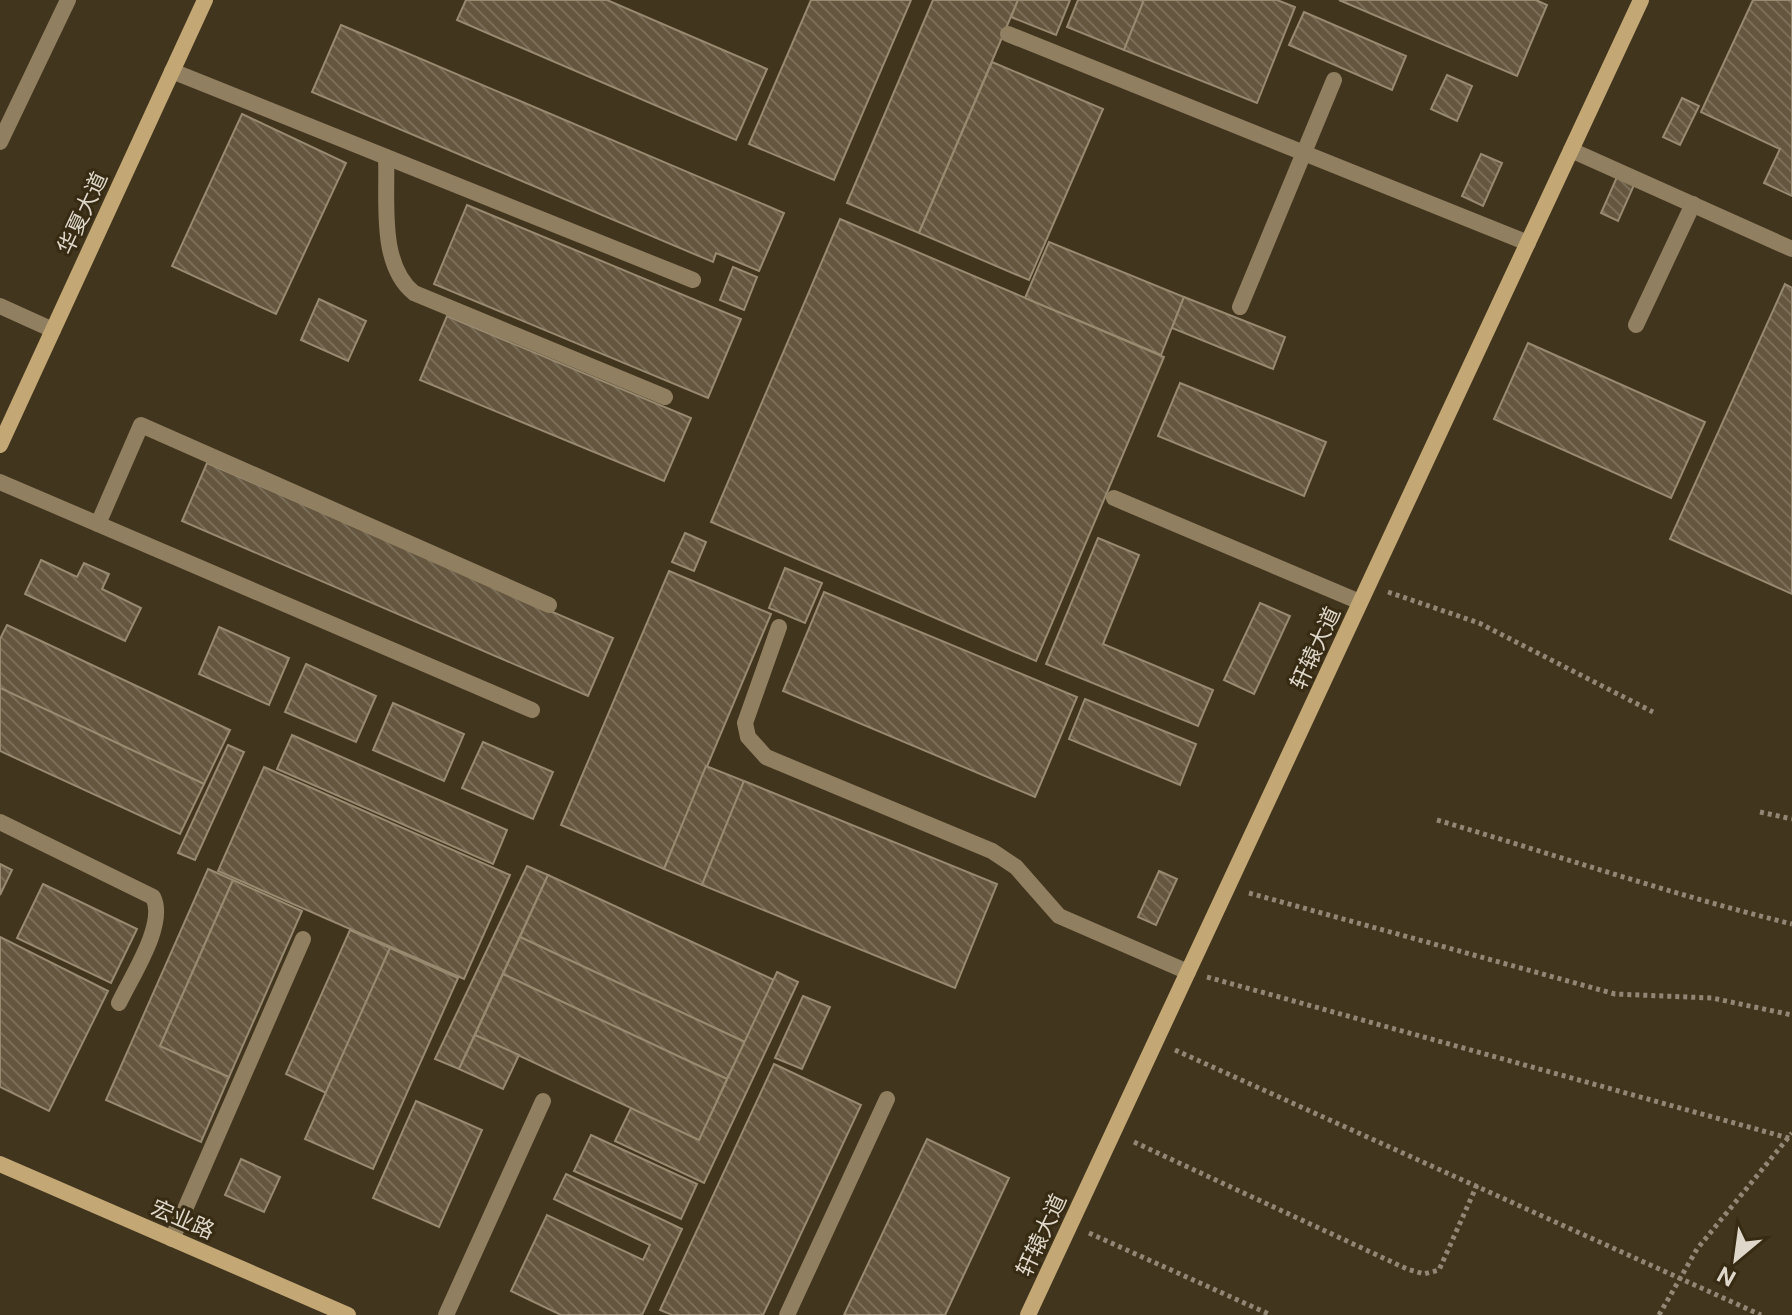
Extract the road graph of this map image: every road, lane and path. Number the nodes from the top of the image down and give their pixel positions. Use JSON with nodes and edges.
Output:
{"nodes":[{"id":1,"x":68,"y":0,"type":"edge"},
{"id":2,"x":205,"y":0,"type":"edge"},
{"id":3,"x":1641,"y":0,"type":"edge"},
{"id":4,"x":1008,"y":34,"type":"dead end"},
{"id":5,"x":172,"y":71,"type":"junction"},
{"id":6,"x":1334,"y":80,"type":"dead end"},
{"id":7,"x":0,"y":142,"type":"edge"},
{"id":8,"x":1571,"y":150,"type":"junction"},
{"id":9,"x":1304,"y":153,"type":"junction"},
{"id":10,"x":386,"y":157,"type":"junction"},
{"id":11,"x":1693,"y":204,"type":"junction"},
{"id":12,"x":1528,"y":243,"type":"junction"},
{"id":13,"x":1792,"y":249,"type":"edge"},
{"id":14,"x":693,"y":280,"type":"dead end"},
{"id":15,"x":0,"y":306,"type":"edge"},
{"id":16,"x":1240,"y":307,"type":"dead end"},
{"id":17,"x":1636,"y":325,"type":"dead end"},
{"id":18,"x":53,"y":330,"type":"junction"},
{"id":19,"x":665,"y":397,"type":"dead end"},
{"id":20,"x":0,"y":445,"type":"edge"},
{"id":21,"x":0,"y":482,"type":"edge"},
{"id":22,"x":1114,"y":498,"type":"dead end"},
{"id":23,"x":98,"y":524,"type":"junction"},
{"id":24,"x":1368,"y":585,"type":"junction"},
{"id":25,"x":1360,"y":602,"type":"junction"},
{"id":26,"x":549,"y":605,"type":"dead end"},
{"id":27,"x":779,"y":627,"type":"dead end"},
{"id":28,"x":532,"y":710,"type":"dead end"},
{"id":29,"x":1653,"y":712,"type":"dead end"},
{"id":30,"x":1760,"y":812,"type":"dead end"},
{"id":31,"x":1792,"y":819,"type":"edge"},
{"id":32,"x":1437,"y":820,"type":"dead end"},
{"id":33,"x":0,"y":822,"type":"edge"},
{"id":34,"x":1227,"y":888,"type":"junction"},
{"id":35,"x":1792,"y":924,"type":"edge"},
{"id":36,"x":303,"y":939,"type":"dead end"},
{"id":37,"x":1188,"y":972,"type":"junction"},
{"id":38,"x":119,"y":1003,"type":"dead end"},
{"id":39,"x":1792,"y":1015,"type":"edge"},
{"id":40,"x":1155,"y":1042,"type":"junction"},
{"id":41,"x":887,"y":1099,"type":"dead end"},
{"id":42,"x":543,"y":1101,"type":"dead end"},
{"id":43,"x":1113,"y":1133,"type":"junction"},
{"id":44,"x":1791,"y":1136,"type":"edge"},
{"id":45,"x":0,"y":1164,"type":"edge"},
{"id":46,"x":1477,"y":1185,"type":"junction"},
{"id":47,"x":1070,"y":1225,"type":"junction"},
{"id":48,"x":172,"y":1239,"type":"junction"},
{"id":49,"x":1679,"y":1276,"type":"junction"},
{"id":50,"x":348,"y":1315,"type":"edge"},
{"id":51,"x":446,"y":1315,"type":"edge"},
{"id":52,"x":787,"y":1315,"type":"edge"},
{"id":53,"x":1028,"y":1315,"type":"edge"},
{"id":54,"x":1271,"y":1315,"type":"edge"},
{"id":55,"x":1659,"y":1315,"type":"edge"},
{"id":56,"x":1761,"y":1315,"type":"edge"}],
"edges":[{"from":1,"to":7,"type":"lane"},
{"from":2,"to":5,"type":"street","name":"华夏大道"},
{"from":3,"to":8,"type":"street","name":"轩辕大道"},
{"from":4,"to":9,"type":"lane"},
{"from":5,"to":10,"type":"lane"},
{"from":5,"to":18,"type":"street","name":"华夏大道"},
{"from":6,"to":9,"type":"lane"},
{"from":8,"to":11,"type":"lane"},
{"from":8,"to":12,"type":"street","name":"轩辕大道"},
{"from":9,"to":12,"type":"lane"},
{"from":9,"to":16,"type":"lane"},
{"from":10,"to":14,"type":"lane"},
{"from":10,"to":19,"type":"lane"},
{"from":11,"to":13,"type":"lane"},
{"from":11,"to":17,"type":"lane"},
{"from":12,"to":24,"type":"street","name":"轩辕大道"},
{"from":15,"to":18,"type":"lane"},
{"from":18,"to":20,"type":"street","name":"华夏大道"},
{"from":21,"to":23,"type":"lane"},
{"from":22,"to":25,"type":"lane"},
{"from":23,"to":26,"type":"lane"},
{"from":23,"to":28,"type":"lane"},
{"from":24,"to":25,"type":"street","name":"轩辕大道"},
{"from":24,"to":29,"type":"path"},
{"from":25,"to":34,"type":"street","name":"轩辕大道"},
{"from":27,"to":37,"type":"lane"},
{"from":30,"to":31,"type":"path"},
{"from":32,"to":35,"type":"path"},
{"from":33,"to":38,"type":"lane"},
{"from":34,"to":37,"type":"street","name":"轩辕大道"},
{"from":34,"to":39,"type":"path"},
{"from":36,"to":48,"type":"lane"},
{"from":37,"to":40,"type":"street","name":"轩辕大道"},
{"from":37,"to":44,"type":"path"},
{"from":40,"to":43,"type":"street","name":"轩辕大道"},
{"from":40,"to":46,"type":"path"},
{"from":41,"to":52,"type":"lane"},
{"from":42,"to":51,"type":"lane"},
{"from":43,"to":46,"type":"path"},
{"from":43,"to":47,"type":"street","name":"轩辕大道"},
{"from":44,"to":49,"type":"path"},
{"from":45,"to":48,"type":"street","name":"宏业路"},
{"from":46,"to":49,"type":"path"},
{"from":47,"to":53,"type":"street","name":"轩辕大道"},
{"from":47,"to":54,"type":"path"},
{"from":48,"to":50,"type":"street","name":"宏业路"},
{"from":49,"to":55,"type":"path"},
{"from":49,"to":56,"type":"path"}]}
